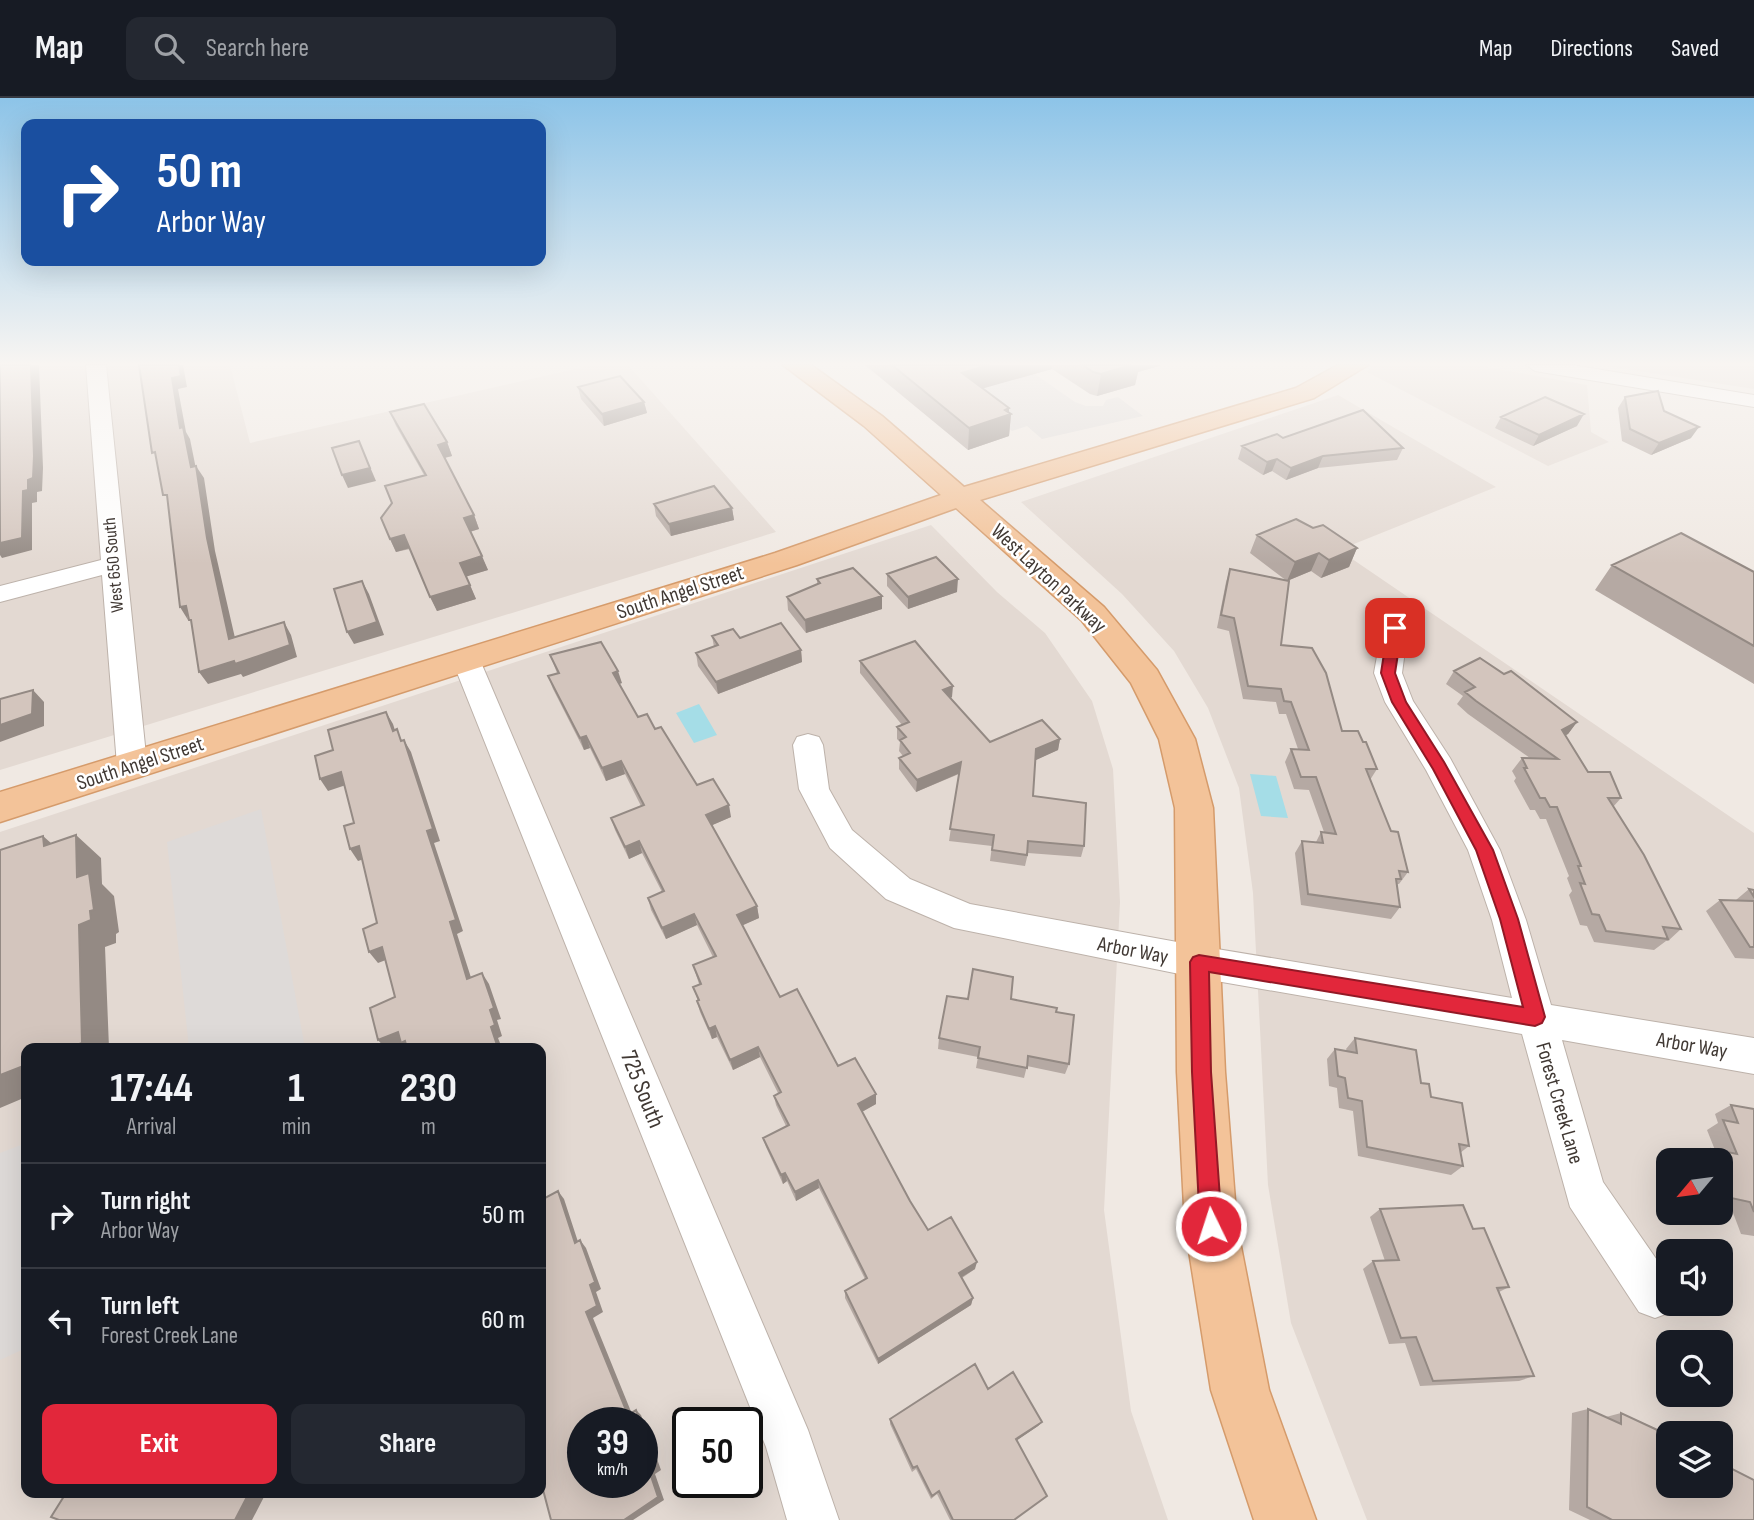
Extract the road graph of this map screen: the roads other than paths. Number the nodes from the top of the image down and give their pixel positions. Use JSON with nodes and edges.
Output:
{"nodes":[{"id":1,"x":102,"y":431,"type":"edge"},
{"id":2,"x":885,"y":431,"type":"edge"},
{"id":3,"x":1179,"y":431,"type":"edge"},
{"id":4,"x":961,"y":498,"type":"junction"},
{"id":5,"x":113,"y":565,"type":"junction"},
{"id":6,"x":0,"y":594,"type":"edge"},
{"id":7,"x":1395,"y":628,"type":"dead end"},
{"id":8,"x":466,"y":660,"type":"junction"},
{"id":9,"x":808,"y":745,"type":"dead end"},
{"id":10,"x":132,"y":765,"type":"junction"},
{"id":11,"x":0,"y":807,"type":"edge"},
{"id":12,"x":1199,"y":962,"type":"junction"},
{"id":13,"x":1535,"y":1017,"type":"junction"},
{"id":14,"x":1754,"y":1056,"type":"edge"},
{"id":15,"x":1655,"y":1296,"type":"dead end"},
{"id":16,"x":813,"y":1520,"type":"edge"},
{"id":17,"x":1285,"y":1520,"type":"edge"}],
"edges":[{"from":1,"to":5,"type":"street","name":"West 650 South"},
{"from":2,"to":4,"type":"main road","name":"West Layton Parkway"},
{"from":3,"to":4,"type":"main road","name":"South Angel Street"},
{"from":4,"to":8,"type":"main road","name":"South Angel Street"},
{"from":4,"to":12,"type":"main road","name":"West Layton Parkway"},
{"from":5,"to":6,"type":"street"},
{"from":5,"to":10,"type":"street","name":"West 650 South"},
{"from":7,"to":13,"type":"street","name":"Forest Creek Lane"},
{"from":8,"to":10,"type":"main road","name":"South Angel Street"},
{"from":8,"to":16,"type":"street","name":"725 South"},
{"from":9,"to":12,"type":"street","name":"Arbor Way"},
{"from":10,"to":11,"type":"main road","name":"South Angel Street"},
{"from":12,"to":13,"type":"street","name":"Arbor Way"},
{"from":12,"to":17,"type":"main road","name":"West Layton Parkway"},
{"from":13,"to":14,"type":"street","name":"Arbor Way"},
{"from":13,"to":15,"type":"street","name":"Forest Creek Lane"}]}
